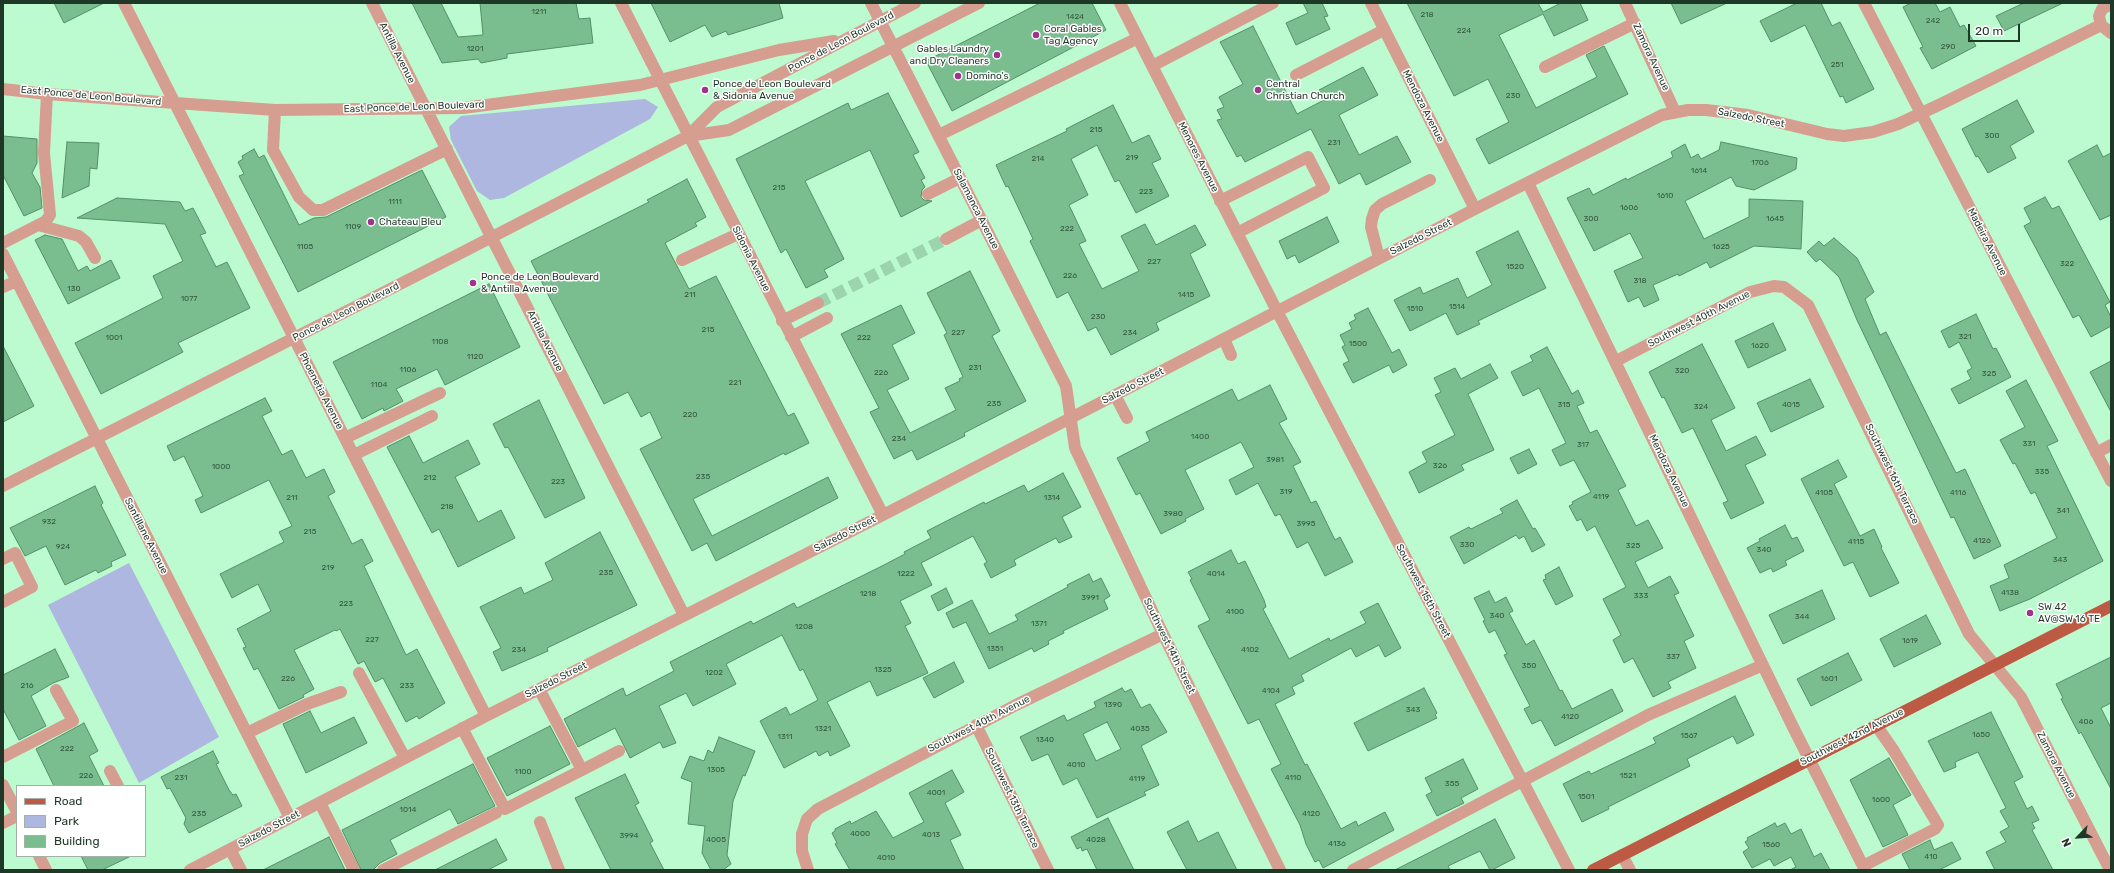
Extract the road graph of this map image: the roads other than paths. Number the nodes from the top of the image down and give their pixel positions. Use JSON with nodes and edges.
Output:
{"nodes":[{"id":1,"x":124,"y":3,"type":"edge"},
{"id":2,"x":372,"y":3,"type":"edge"},
{"id":3,"x":621,"y":3,"type":"edge"},
{"id":4,"x":871,"y":3,"type":"edge"},
{"id":5,"x":915,"y":3,"type":"edge"},
{"id":6,"x":979,"y":3,"type":"edge"},
{"id":7,"x":1120,"y":3,"type":"edge"},
{"id":8,"x":1273,"y":3,"type":"edge"},
{"id":9,"x":1371,"y":3,"type":"edge"},
{"id":10,"x":1625,"y":3,"type":"edge"},
{"id":11,"x":1864,"y":3,"type":"edge"},
{"id":12,"x":2107,"y":4,"type":"edge"},
{"id":13,"x":880,"y":21,"type":"junction"},
{"id":14,"x":1635,"y":23,"type":"junction"},
{"id":15,"x":2101,"y":25,"type":"junction"},
{"id":16,"x":1384,"y":30,"type":"junction"},
{"id":17,"x":2111,"y":33,"type":"edge"},
{"id":18,"x":1138,"y":38,"type":"junction"},
{"id":19,"x":844,"y":40,"type":"junction"},
{"id":20,"x":893,"y":47,"type":"junction"},
{"id":21,"x":1152,"y":66,"type":"junction"},
{"id":22,"x":1546,"y":68,"type":"dead end"},
{"id":23,"x":1296,"y":74,"type":"dead end"},
{"id":24,"x":661,"y":80,"type":"junction"},
{"id":25,"x":3,"y":89,"type":"edge"},
{"id":26,"x":47,"y":94,"type":"junction"},
{"id":27,"x":174,"y":103,"type":"junction"},
{"id":28,"x":426,"y":109,"type":"junction"},
{"id":29,"x":275,"y":110,"type":"junction"},
{"id":30,"x":1675,"y":112,"type":"junction"},
{"id":31,"x":1921,"y":113,"type":"junction"},
{"id":32,"x":939,"y":135,"type":"junction"},
{"id":33,"x":688,"y":136,"type":"junction"},
{"id":34,"x":447,"y":149,"type":"junction"},
{"id":35,"x":960,"y":178,"type":"junction"},
{"id":36,"x":1430,"y":180,"type":"dead end"},
{"id":37,"x":1528,"y":183,"type":"junction"},
{"id":38,"x":928,"y":194,"type":"dead end"},
{"id":39,"x":1220,"y":200,"type":"junction"},
{"id":40,"x":1474,"y":209,"type":"junction"},
{"id":41,"x":982,"y":220,"type":"junction"},
{"id":42,"x":38,"y":225,"type":"junction"},
{"id":43,"x":1236,"y":233,"type":"junction"},
{"id":44,"x":738,"y":234,"type":"junction"},
{"id":45,"x":492,"y":238,"type":"junction"},
{"id":46,"x":946,"y":239,"type":"tunnel mouth"},
{"id":47,"x":3,"y":243,"type":"edge"},
{"id":48,"x":3,"y":254,"type":"edge"},
{"id":49,"x":95,"y":258,"type":"dead end"},
{"id":50,"x":1379,"y":258,"type":"junction"},
{"id":51,"x":682,"y":260,"type":"dead end"},
{"id":52,"x":6,"y":267,"type":"edge"},
{"id":53,"x":17,"y":281,"type":"junction"},
{"id":54,"x":3,"y":287,"type":"edge"},
{"id":55,"x":1784,"y":287,"type":"joint"},
{"id":56,"x":818,"y":303,"type":"tunnel mouth"},
{"id":57,"x":1277,"y":311,"type":"junction"},
{"id":58,"x":827,"y":318,"type":"dead end"},
{"id":59,"x":782,"y":321,"type":"junction"},
{"id":60,"x":791,"y":337,"type":"junction"},
{"id":61,"x":294,"y":338,"type":"junction"},
{"id":62,"x":1224,"y":339,"type":"junction"},
{"id":63,"x":1231,"y":354,"type":"dead end"},
{"id":64,"x":1616,"y":361,"type":"junction"},
{"id":65,"x":440,"y":393,"type":"dead end"},
{"id":66,"x":1115,"y":395,"type":"junction"},
{"id":67,"x":432,"y":416,"type":"dead end"},
{"id":68,"x":1071,"y":418,"type":"junction"},
{"id":69,"x":1127,"y":418,"type":"dead end"},
{"id":70,"x":96,"y":438,"type":"junction"},
{"id":71,"x":345,"y":438,"type":"junction"},
{"id":72,"x":2111,"y":445,"type":"edge"},
{"id":73,"x":2096,"y":453,"type":"junction"},
{"id":74,"x":354,"y":455,"type":"junction"},
{"id":75,"x":2111,"y":481,"type":"edge"},
{"id":76,"x":3,"y":486,"type":"edge"},
{"id":77,"x":883,"y":515,"type":"junction"},
{"id":78,"x":3,"y":559,"type":"edge"},
{"id":79,"x":3,"y":602,"type":"edge"},
{"id":80,"x":2111,"y":606,"type":"edge"},
{"id":81,"x":684,"y":615,"type":"junction"},
{"id":82,"x":1163,"y":634,"type":"junction"},
{"id":83,"x":1763,"y":665,"type":"junction"},
{"id":84,"x":1995,"y":665,"type":"junction"},
{"id":85,"x":359,"y":673,"type":"dead end"},
{"id":86,"x":539,"y":689,"type":"junction"},
{"id":87,"x":56,"y":690,"type":"dead end"},
{"id":88,"x":341,"y":692,"type":"dead end"},
{"id":89,"x":486,"y":716,"type":"junction"},
{"id":90,"x":976,"y":725,"type":"junction"},
{"id":91,"x":1876,"y":725,"type":"junction"},
{"id":92,"x":462,"y":728,"type":"junction"},
{"id":93,"x":247,"y":733,"type":"junction"},
{"id":94,"x":619,"y":751,"type":"dead end"},
{"id":95,"x":3,"y":757,"type":"edge"},
{"id":96,"x":404,"y":758,"type":"junction"},
{"id":97,"x":1809,"y":758,"type":"junction"},
{"id":98,"x":582,"y":770,"type":"junction"},
{"id":99,"x":110,"y":771,"type":"dead end"},
{"id":100,"x":1522,"y":780,"type":"junction"},
{"id":101,"x":3,"y":784,"type":"edge"},
{"id":102,"x":117,"y":785,"type":"edge"},
{"id":103,"x":320,"y":803,"type":"junction"},
{"id":104,"x":16,"y":810,"type":"edge"},
{"id":105,"x":496,"y":813,"type":"dead end"},
{"id":106,"x":16,"y":816,"type":"edge"},
{"id":107,"x":290,"y":818,"type":"junction"},
{"id":108,"x":540,"y":822,"type":"dead end"},
{"id":109,"x":3,"y":823,"type":"edge"},
{"id":110,"x":230,"y":849,"type":"junction"},
{"id":111,"x":1622,"y":855,"type":"junction"},
{"id":112,"x":40,"y":857,"type":"edge"},
{"id":113,"x":1864,"y":868,"type":"edge"},
{"id":114,"x":46,"y":870,"type":"edge"},
{"id":115,"x":190,"y":870,"type":"edge"},
{"id":116,"x":241,"y":870,"type":"edge"},
{"id":117,"x":354,"y":870,"type":"edge"},
{"id":118,"x":383,"y":870,"type":"edge"},
{"id":119,"x":560,"y":870,"type":"edge"},
{"id":120,"x":808,"y":870,"type":"edge"},
{"id":121,"x":1048,"y":870,"type":"edge"},
{"id":122,"x":1280,"y":870,"type":"edge"},
{"id":123,"x":1353,"y":870,"type":"edge"},
{"id":124,"x":1569,"y":870,"type":"edge"},
{"id":125,"x":1593,"y":870,"type":"edge"},
{"id":126,"x":1630,"y":870,"type":"edge"},
{"id":127,"x":2110,"y":870,"type":"edge"}],
"edges":[{"from":1,"to":27,"type":"street","name":"Phoenetia Avenue"},
{"from":2,"to":28,"type":"street","name":"Antilla Avenue"},
{"from":3,"to":24,"type":"street","name":"Sidonia Avenue"},
{"from":4,"to":13,"type":"street","name":"Salamanca Avenue"},
{"from":5,"to":13,"type":"street","name":"Ponce de Leon Boulevard"},
{"from":6,"to":20,"type":"street","name":"Ponce de Leon Boulevard"},
{"from":7,"to":18,"type":"street","name":"Menores Avenue"},
{"from":8,"to":21,"type":"street"},
{"from":9,"to":16,"type":"street","name":"Mendoza Avenue"},
{"from":10,"to":14,"type":"street","name":"Zamora Avenue"},
{"from":11,"to":31,"type":"street","name":"Madeira Avenue"},
{"from":12,"to":15,"type":"street"},
{"from":13,"to":19,"type":"street","name":"Ponce de Leon Boulevard"},
{"from":13,"to":20,"type":"street","name":"Salamanca Avenue"},
{"from":14,"to":22,"type":"street"},
{"from":14,"to":30,"type":"street","name":"Zamora Avenue"},
{"from":15,"to":17,"type":"street"},
{"from":15,"to":31,"type":"street","name":"Salzedo Street"},
{"from":16,"to":23,"type":"street"},
{"from":16,"to":40,"type":"street","name":"Mendoza Avenue"},
{"from":18,"to":21,"type":"street","name":"Menores Avenue"},
{"from":18,"to":32,"type":"street"},
{"from":19,"to":24,"type":"street","name":"East Ponce de Leon Boulevard"},
{"from":19,"to":33,"type":"street","name":"Ponce de Leon Boulevard"},
{"from":20,"to":32,"type":"street","name":"Salamanca Avenue"},
{"from":20,"to":33,"type":"street","name":"Ponce de Leon Boulevard"},
{"from":21,"to":39,"type":"street","name":"Menores Avenue"},
{"from":24,"to":28,"type":"street","name":"East Ponce de Leon Boulevard"},
{"from":24,"to":33,"type":"street","name":"Sidonia Avenue"},
{"from":25,"to":26,"type":"street","name":"East Ponce de Leon Boulevard"},
{"from":26,"to":27,"type":"street","name":"East Ponce de Leon Boulevard"},
{"from":26,"to":42,"type":"street"},
{"from":27,"to":29,"type":"street","name":"East Ponce de Leon Boulevard"},
{"from":27,"to":61,"type":"street","name":"Phoenetia Avenue"},
{"from":28,"to":29,"type":"street","name":"East Ponce de Leon Boulevard"},
{"from":28,"to":34,"type":"street","name":"Antilla Avenue"},
{"from":29,"to":34,"type":"street"},
{"from":30,"to":31,"type":"street","name":"Salzedo Street"},
{"from":30,"to":37,"type":"street","name":"Salzedo Street"},
{"from":31,"to":73,"type":"street","name":"Madeira Avenue"},
{"from":32,"to":35,"type":"street","name":"Salamanca Avenue"},
{"from":33,"to":44,"type":"street","name":"Sidonia Avenue"},
{"from":33,"to":45,"type":"street","name":"Ponce de Leon Boulevard"},
{"from":34,"to":45,"type":"street","name":"Antilla Avenue"},
{"from":35,"to":38,"type":"street"},
{"from":35,"to":41,"type":"street","name":"Salamanca Avenue"},
{"from":36,"to":50,"type":"street"},
{"from":37,"to":40,"type":"street","name":"Salzedo Street"},
{"from":37,"to":64,"type":"street","name":"Mendoza Avenue"},
{"from":39,"to":43,"type":"street","name":"Menores Avenue"},
{"from":39,"to":43,"type":"street"},
{"from":40,"to":50,"type":"street","name":"Salzedo Street"},
{"from":41,"to":46,"type":"street"},
{"from":41,"to":68,"type":"street","name":"Salamanca Avenue"},
{"from":42,"to":47,"type":"street"},
{"from":42,"to":49,"type":"street"},
{"from":43,"to":57,"type":"street","name":"Menores Avenue"},
{"from":44,"to":51,"type":"street"},
{"from":44,"to":59,"type":"street","name":"Sidonia Avenue"},
{"from":45,"to":61,"type":"street","name":"Ponce de Leon Boulevard"},
{"from":45,"to":81,"type":"street","name":"Antilla Avenue"},
{"from":48,"to":52,"type":"street","name":"Santillane Avenue"},
{"from":50,"to":57,"type":"street","name":"Salzedo Street"},
{"from":52,"to":53,"type":"street","name":"Santillane Avenue"},
{"from":53,"to":54,"type":"street"},
{"from":53,"to":70,"type":"street","name":"Santillane Avenue"},
{"from":55,"to":64,"type":"street","name":"Southwest 40th Avenue"},
{"from":55,"to":84,"type":"street","name":"Southwest 16th Terrace"},
{"from":56,"to":59,"type":"street"},
{"from":57,"to":62,"type":"street","name":"Salzedo Street"},
{"from":57,"to":100,"type":"street","name":"Southwest 15th Street"},
{"from":58,"to":60,"type":"street"},
{"from":59,"to":60,"type":"street","name":"Sidonia Avenue"},
{"from":60,"to":77,"type":"street","name":"Sidonia Avenue"},
{"from":61,"to":70,"type":"street","name":"Ponce de Leon Boulevard"},
{"from":61,"to":71,"type":"street","name":"Phoenetia Avenue"},
{"from":62,"to":63,"type":"street"},
{"from":62,"to":66,"type":"street","name":"Salzedo Street"},
{"from":64,"to":83,"type":"street","name":"Mendoza Avenue"},
{"from":65,"to":71,"type":"street"},
{"from":66,"to":68,"type":"street","name":"Salzedo Street"},
{"from":66,"to":69,"type":"street"},
{"from":67,"to":74,"type":"street"},
{"from":68,"to":77,"type":"street","name":"Salzedo Street"},
{"from":68,"to":82,"type":"street","name":"Southwest 14th Street"},
{"from":70,"to":76,"type":"street","name":"Ponce de Leon Boulevard"},
{"from":70,"to":93,"type":"street","name":"Santillane Avenue"},
{"from":71,"to":74,"type":"street","name":"Phoenetia Avenue"},
{"from":72,"to":73,"type":"street"},
{"from":73,"to":75,"type":"street","name":"Madeira Avenue"},
{"from":74,"to":89,"type":"street","name":"Phoenetia Avenue"},
{"from":77,"to":81,"type":"street","name":"Salzedo Street"},
{"from":78,"to":79,"type":"street"},
{"from":80,"to":84,"type":"main road","name":"Southwest 42nd Avenue"},
{"from":81,"to":86,"type":"street","name":"Salzedo Street"},
{"from":82,"to":90,"type":"street","name":"Southwest 40th Avenue"},
{"from":82,"to":122,"type":"street","name":"Southwest 14th Street"},
{"from":83,"to":97,"type":"street","name":"Mendoza Avenue"},
{"from":83,"to":100,"type":"street"},
{"from":84,"to":91,"type":"main road","name":"Southwest 42nd Avenue"},
{"from":84,"to":127,"type":"street","name":"Zamora Avenue"},
{"from":85,"to":96,"type":"street"},
{"from":86,"to":89,"type":"street","name":"Salzedo Street"},
{"from":86,"to":98,"type":"street"},
{"from":87,"to":95,"type":"street"},
{"from":88,"to":93,"type":"street"},
{"from":89,"to":92,"type":"street","name":"Salzedo Street"},
{"from":90,"to":120,"type":"street","name":"Southwest 40th Avenue"},
{"from":90,"to":121,"type":"street","name":"Southwest 13th Terrace"},
{"from":91,"to":97,"type":"main road","name":"Southwest 42nd Avenue"},
{"from":91,"to":113,"type":"street"},
{"from":92,"to":96,"type":"street","name":"Salzedo Street"},
{"from":92,"to":98,"type":"street"},
{"from":93,"to":107,"type":"street","name":"Santillane Avenue"},
{"from":94,"to":98,"type":"street"},
{"from":96,"to":103,"type":"street","name":"Salzedo Street"},
{"from":97,"to":111,"type":"main road","name":"Southwest 42nd Avenue"},
{"from":97,"to":113,"type":"street","name":"Mendoza Avenue"},
{"from":99,"to":102,"type":"street"},
{"from":100,"to":123,"type":"street"},
{"from":100,"to":124,"type":"street","name":"Southwest 15th Street"},
{"from":101,"to":104,"type":"street"},
{"from":103,"to":107,"type":"street","name":"Salzedo Street"},
{"from":103,"to":117,"type":"street"},
{"from":105,"to":118,"type":"street"},
{"from":106,"to":109,"type":"street"},
{"from":107,"to":110,"type":"street","name":"Salzedo Street"},
{"from":108,"to":119,"type":"street"},
{"from":110,"to":115,"type":"street","name":"Salzedo Street"},
{"from":110,"to":116,"type":"street"},
{"from":111,"to":125,"type":"main road","name":"Southwest 42nd Avenue"},
{"from":111,"to":126,"type":"street"},
{"from":112,"to":114,"type":"street"}]}
